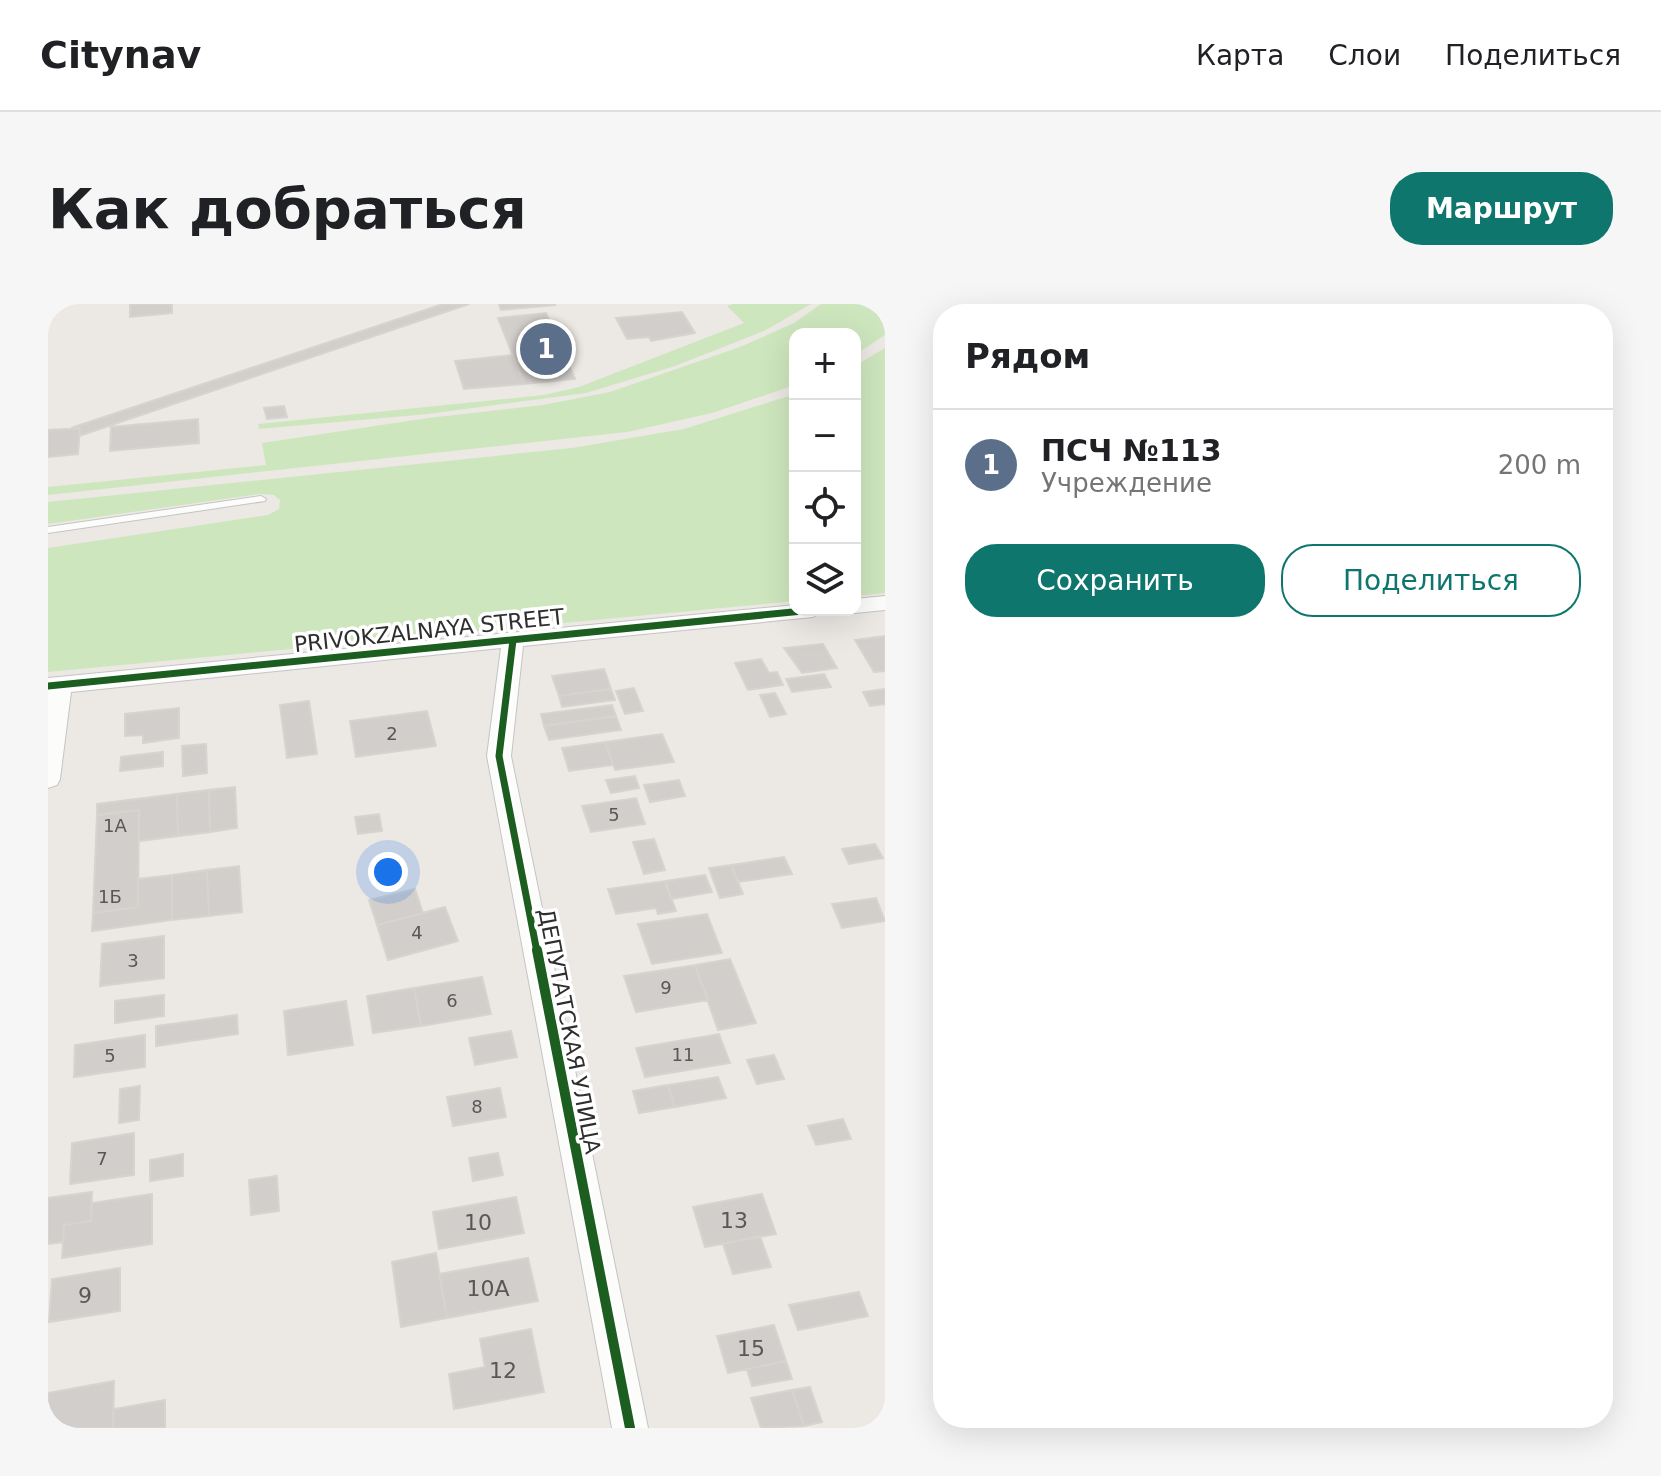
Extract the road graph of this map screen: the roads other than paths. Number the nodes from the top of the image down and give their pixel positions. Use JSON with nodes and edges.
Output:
{"nodes":[{"id":1,"x":261,"y":499,"type":"dead end"},
{"id":2,"x":48,"y":530,"type":"edge"},
{"id":3,"x":885,"y":603,"type":"edge"},
{"id":4,"x":861,"y":605,"type":"edge"},
{"id":5,"x":789,"y":612,"type":"edge"},
{"id":6,"x":513,"y":640,"type":"junction"},
{"id":7,"x":55,"y":685,"type":"edge"},
{"id":8,"x":48,"y":779,"type":"edge"},
{"id":9,"x":630,"y":1428,"type":"edge"}],
"edges":[{"from":1,"to":2,"type":"lane"},
{"from":3,"to":4,"type":"street"},
{"from":5,"to":6,"type":"street","name":"PRIVOKZALNAYA STREET"},
{"from":6,"to":7,"type":"street","name":"PRIVOKZALNAYA STREET"},
{"from":6,"to":9,"type":"street","name":"ДЕПУТАТСКАЯ УЛИЦА"},
{"from":7,"to":8,"type":"street"}]}
